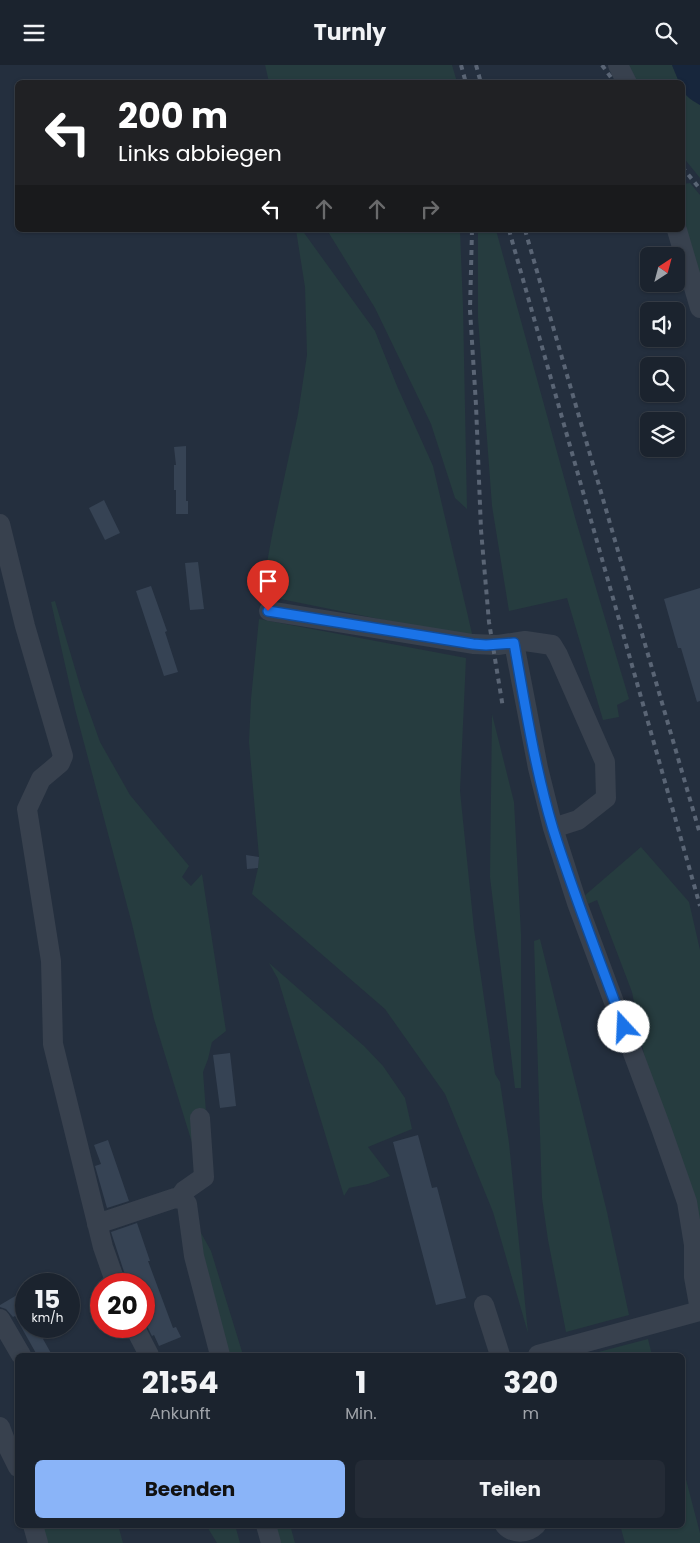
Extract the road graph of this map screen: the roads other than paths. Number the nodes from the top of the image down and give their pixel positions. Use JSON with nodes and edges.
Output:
{"nodes":[{"id":1,"x":618,"y":65,"type":"edge"},
{"id":2,"x":626,"y":80,"type":"edge"},
{"id":3,"x":678,"y":232,"type":"edge"},
{"id":4,"x":699,"y":303,"type":"edge"},
{"id":5,"x":0,"y":524,"type":"edge"},
{"id":6,"x":268,"y":611,"type":"dead end"},
{"id":7,"x":514,"y":643,"type":"junction"},
{"id":8,"x":553,"y":827,"type":"junction"},
{"id":9,"x":200,"y":1118,"type":"dead end"},
{"id":10,"x":179,"y":1198,"type":"junction"},
{"id":11,"x":97,"y":1224,"type":"junction"},
{"id":12,"x":112,"y":1273,"type":"edge"},
{"id":13,"x":484,"y":1305,"type":"dead end"},
{"id":14,"x":699,"y":1306,"type":"edge"},
{"id":15,"x":0,"y":1319,"type":"edge"},
{"id":16,"x":140,"y":1338,"type":"edge"},
{"id":17,"x":20,"y":1353,"type":"edge"},
{"id":18,"x":148,"y":1353,"type":"edge"},
{"id":19,"x":219,"y":1353,"type":"edge"},
{"id":20,"x":499,"y":1353,"type":"edge"},
{"id":21,"x":545,"y":1353,"type":"edge"},
{"id":22,"x":0,"y":1427,"type":"edge"},
{"id":23,"x":15,"y":1460,"type":"edge"},
{"id":24,"x":34,"y":1528,"type":"edge"},
{"id":25,"x":267,"y":1528,"type":"edge"},
{"id":26,"x":509,"y":1528,"type":"edge"},
{"id":27,"x":528,"y":1528,"type":"edge"},
{"id":28,"x":38,"y":1543,"type":"edge"},
{"id":29,"x":271,"y":1543,"type":"edge"}],
"edges":[{"from":1,"to":2,"type":"street"},
{"from":3,"to":4,"type":"street"},
{"from":5,"to":11,"type":"street"},
{"from":6,"to":7,"type":"street"},
{"from":7,"to":8,"type":"street"},
{"from":7,"to":8,"type":"street"},
{"from":8,"to":14,"type":"street"},
{"from":9,"to":10,"type":"street"},
{"from":10,"to":11,"type":"street"},
{"from":10,"to":19,"type":"street"},
{"from":11,"to":12,"type":"street"},
{"from":13,"to":20,"type":"street"},
{"from":14,"to":21,"type":"street"},
{"from":15,"to":17,"type":"street"},
{"from":16,"to":18,"type":"street"},
{"from":22,"to":23,"type":"street"},
{"from":24,"to":28,"type":"street"},
{"from":25,"to":29,"type":"street"},
{"from":26,"to":27,"type":"street"}]}
